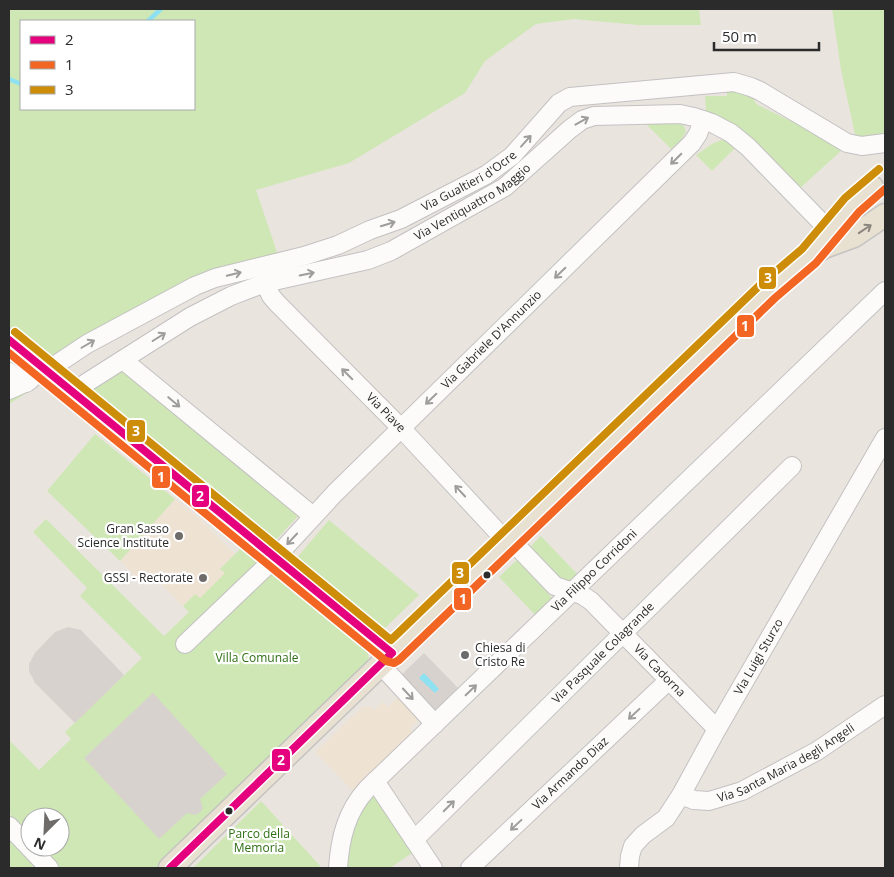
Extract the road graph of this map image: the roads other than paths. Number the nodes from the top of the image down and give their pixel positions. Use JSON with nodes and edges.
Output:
{"nodes":[{"id":1,"x":704,"y":120,"type":"junction"},
{"id":2,"x":885,"y":143,"type":"edge"},
{"id":3,"x":879,"y":182,"type":"edge"},
{"id":4,"x":885,"y":215,"type":"edge"},
{"id":5,"x":836,"y":235,"type":"junction"},
{"id":6,"x":264,"y":283,"type":"junction"},
{"id":7,"x":885,"y":291,"type":"edge"},
{"id":8,"x":9,"y":340,"type":"edge"},
{"id":9,"x":123,"y":360,"type":"junction"},
{"id":10,"x":46,"y":370,"type":"junction"},
{"id":11,"x":9,"y":372,"type":"edge"},
{"id":12,"x":26,"y":383,"type":"junction"},
{"id":13,"x":9,"y":390,"type":"edge"},
{"id":14,"x":75,"y":394,"type":"junction"},
{"id":15,"x":401,"y":428,"type":"junction"},
{"id":16,"x":885,"y":438,"type":"edge"},
{"id":17,"x":792,"y":466,"type":"dead end"},
{"id":18,"x":313,"y":516,"type":"junction"},
{"id":19,"x":504,"y":536,"type":"junction"},
{"id":20,"x":276,"y":557,"type":"junction"},
{"id":21,"x":573,"y":592,"type":"junction"},
{"id":22,"x":623,"y":633,"type":"junction"},
{"id":23,"x":185,"y":644,"type":"dead end"},
{"id":24,"x":386,"y":659,"type":"junction"},
{"id":25,"x":669,"y":680,"type":"junction"},
{"id":26,"x":885,"y":705,"type":"edge"},
{"id":27,"x":436,"y":724,"type":"junction"},
{"id":28,"x":717,"y":729,"type":"junction"},
{"id":29,"x":375,"y":781,"type":"junction"},
{"id":30,"x":681,"y":795,"type":"junction"},
{"id":31,"x":9,"y":826,"type":"edge"},
{"id":32,"x":414,"y":840,"type":"junction"},
{"id":33,"x":49,"y":868,"type":"edge"},
{"id":34,"x":170,"y":868,"type":"edge"},
{"id":35,"x":338,"y":868,"type":"edge"},
{"id":36,"x":433,"y":868,"type":"edge"},
{"id":37,"x":470,"y":868,"type":"edge"},
{"id":38,"x":629,"y":868,"type":"edge"}],
"edges":[{"from":1,"to":5,"type":"street","name":"Via Ventiquattro Maggio"},
{"from":6,"to":1,"type":"street","name":"Via Ventiquattro Maggio","one_way":true},
{"from":1,"to":15,"type":"street","name":"Via Gabriele D'Annunzio","one_way":true},
{"from":10,"to":2,"type":"street","name":"Via Gualtieri d'Ocre","one_way":true},
{"from":3,"to":5,"type":"main road"},
{"from":5,"to":4,"type":"main road","one_way":true},
{"from":5,"to":19,"type":"main road"},
{"from":9,"to":6,"type":"street","name":"Via Ventiquattro Maggio","one_way":true},
{"from":15,"to":6,"type":"street","name":"Via Piave","one_way":true},
{"from":7,"to":21,"type":"street","name":"Via Filippo Corridoni"},
{"from":8,"to":10,"type":"main road"},
{"from":9,"to":14,"type":"street","name":"Via Ventiquattro Maggio"},
{"from":9,"to":18,"type":"street","one_way":true},
{"from":10,"to":12,"type":"street","name":"Via Gualtieri d'Ocre"},
{"from":10,"to":14,"type":"main road"},
{"from":11,"to":12,"type":"street"},
{"from":12,"to":13,"type":"street","name":"Via Gualtieri d'Ocre"},
{"from":14,"to":20,"type":"main road"},
{"from":15,"to":18,"type":"street","name":"Via Gabriele D'Annunzio"},
{"from":19,"to":15,"type":"street","name":"Via Piave","one_way":true},
{"from":16,"to":28,"type":"street","name":"Via Luigi Sturzo"},
{"from":17,"to":22,"type":"street","name":"Via Pasquale Colagrande"},
{"from":18,"to":20,"type":"street","name":"Via Gabriele D'Annunzio","one_way":true},
{"from":19,"to":21,"type":"street","name":"Via Cadorna"},
{"from":19,"to":24,"type":"main road"},
{"from":20,"to":23,"type":"street","name":"Via Gabriele D'Annunzio"},
{"from":20,"to":24,"type":"main road"},
{"from":21,"to":22,"type":"street","name":"Via Cadorna"},
{"from":27,"to":21,"type":"street","name":"Via Filippo Corridoni","one_way":true},
{"from":22,"to":25,"type":"street","name":"Via Cadorna"},
{"from":32,"to":22,"type":"street","name":"Via Pasquale Colagrande","one_way":true},
{"from":24,"to":27,"type":"street","one_way":true},
{"from":24,"to":34,"type":"main road"},
{"from":25,"to":28,"type":"street","name":"Via Cadorna"},
{"from":25,"to":37,"type":"street","name":"Via Armando Diaz","one_way":true},
{"from":26,"to":30,"type":"street","name":"Via Santa Maria degli Angeli"},
{"from":27,"to":29,"type":"street","name":"Via Filippo Corridoni"},
{"from":28,"to":30,"type":"street","name":"Via Luigi Sturzo"},
{"from":29,"to":32,"type":"street"},
{"from":29,"to":35,"type":"street","name":"Via Filippo Corridoni"},
{"from":30,"to":38,"type":"street","name":"Via Luigi Sturzo"},
{"from":31,"to":33,"type":"street"},
{"from":32,"to":36,"type":"street"}]}
